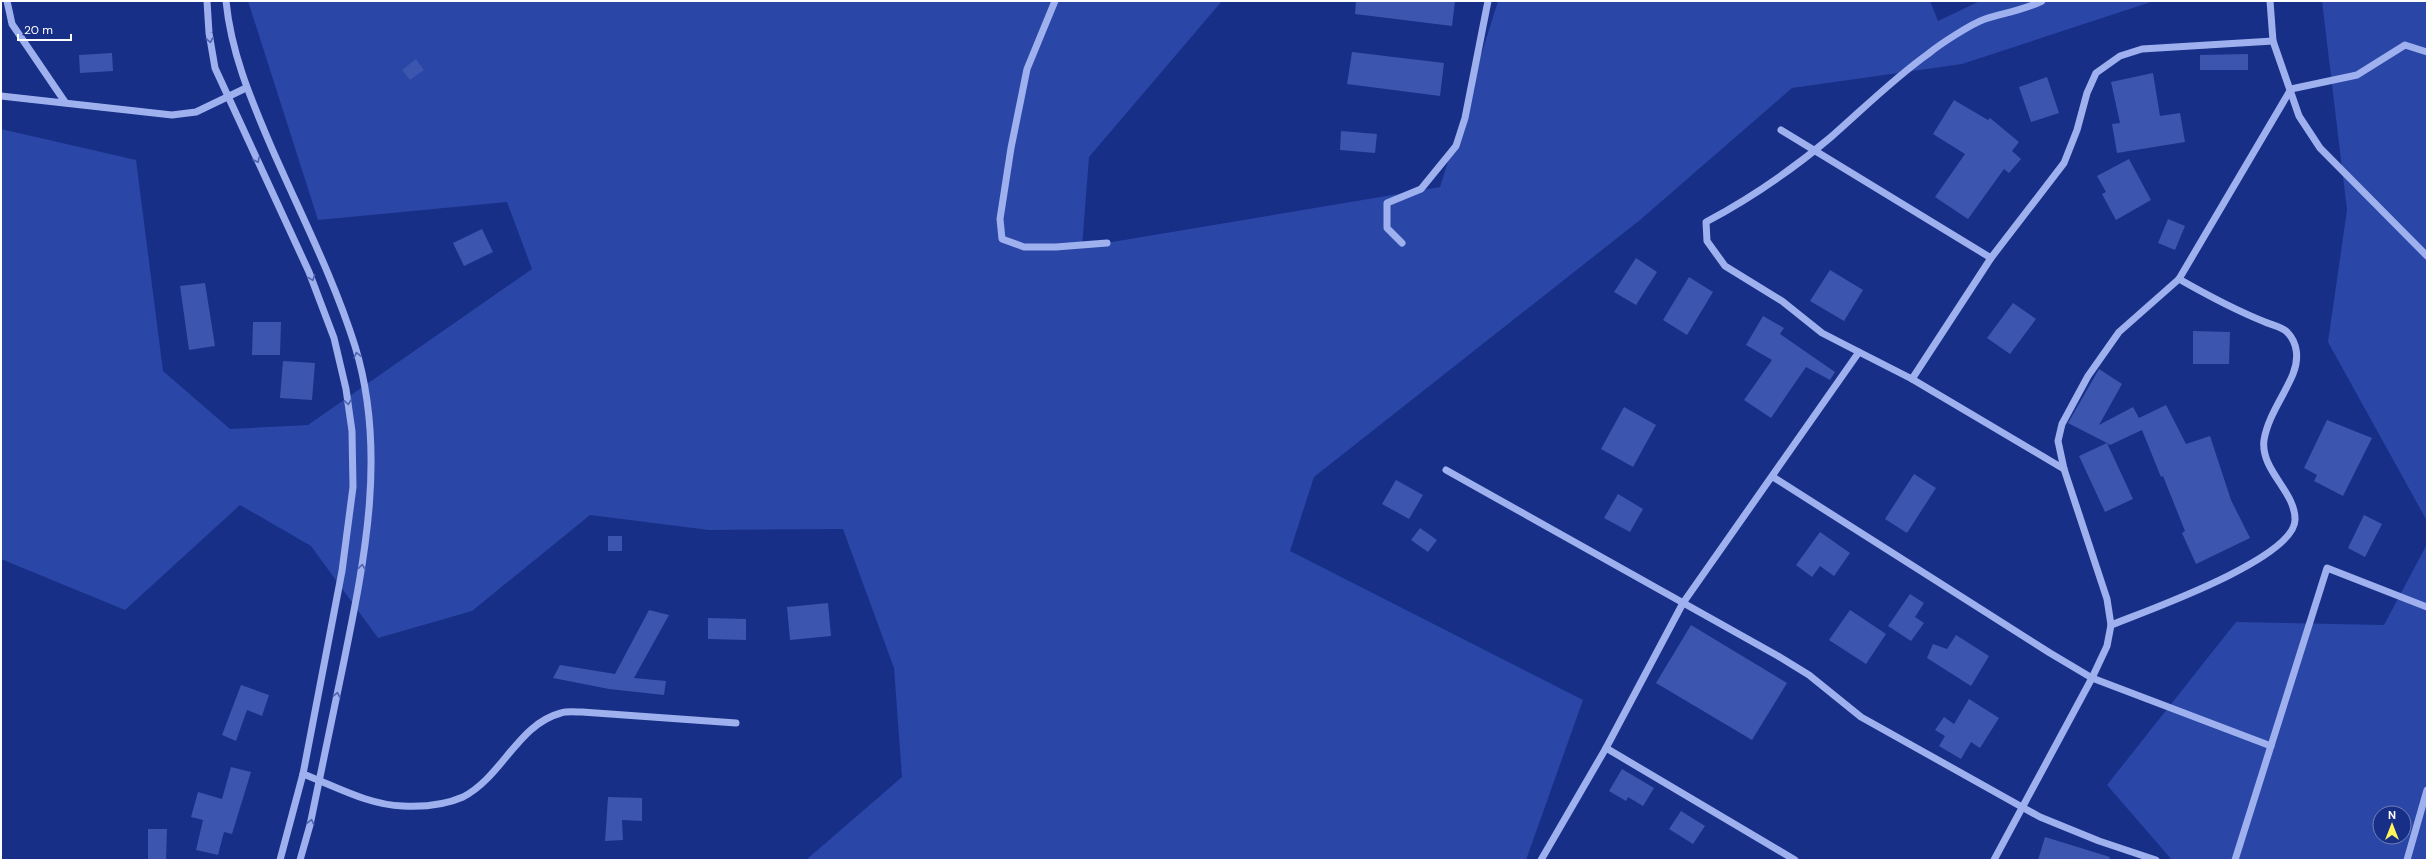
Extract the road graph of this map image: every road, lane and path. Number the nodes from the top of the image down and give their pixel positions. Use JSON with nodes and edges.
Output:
{"nodes":[{"id":1,"x":7,"y":1,"type":"edge"},
{"id":2,"x":207,"y":1,"type":"edge"},
{"id":3,"x":226,"y":1,"type":"edge"},
{"id":4,"x":1055,"y":1,"type":"edge"},
{"id":5,"x":1488,"y":1,"type":"edge"},
{"id":6,"x":2042,"y":1,"type":"edge"},
{"id":7,"x":2270,"y":1,"type":"edge"},
{"id":8,"x":2273,"y":41,"type":"junction"},
{"id":9,"x":2427,"y":52,"type":"edge"},
{"id":10,"x":246,"y":88,"type":"junction"},
{"id":11,"x":2291,"y":89,"type":"junction"},
{"id":12,"x":1,"y":96,"type":"edge"},
{"id":13,"x":228,"y":97,"type":"junction"},
{"id":14,"x":65,"y":102,"type":"junction"},
{"id":15,"x":1781,"y":130,"type":"dead end"},
{"id":16,"x":1814,"y":150,"type":"junction"},
{"id":17,"x":1107,"y":243,"type":"dead end"},
{"id":18,"x":1402,"y":243,"type":"dead end"},
{"id":19,"x":2427,"y":256,"type":"edge"},
{"id":20,"x":1991,"y":258,"type":"junction"},
{"id":21,"x":2179,"y":279,"type":"junction"},
{"id":22,"x":1859,"y":352,"type":"junction"},
{"id":23,"x":1912,"y":379,"type":"junction"},
{"id":24,"x":2064,"y":469,"type":"junction"},
{"id":25,"x":1446,"y":470,"type":"dead end"},
{"id":26,"x":1773,"y":477,"type":"junction"},
{"id":27,"x":1683,"y":603,"type":"junction"},
{"id":28,"x":2427,"y":607,"type":"edge"},
{"id":29,"x":2111,"y":625,"type":"junction"},
{"id":30,"x":2092,"y":678,"type":"junction"},
{"id":31,"x":736,"y":723,"type":"dead end"},
{"id":32,"x":2271,"y":746,"type":"junction"},
{"id":33,"x":1606,"y":748,"type":"junction"},
{"id":34,"x":303,"y":774,"type":"junction"},
{"id":35,"x":319,"y":780,"type":"junction"},
{"id":36,"x":2427,"y":790,"type":"edge"},
{"id":37,"x":2022,"y":807,"type":"junction"},
{"id":38,"x":280,"y":860,"type":"edge"},
{"id":39,"x":300,"y":860,"type":"edge"},
{"id":40,"x":1541,"y":860,"type":"edge"},
{"id":41,"x":1795,"y":860,"type":"edge"},
{"id":42,"x":1994,"y":860,"type":"edge"},
{"id":43,"x":2156,"y":860,"type":"edge"},
{"id":44,"x":2235,"y":860,"type":"edge"},
{"id":45,"x":2407,"y":860,"type":"edge"}],
"edges":[{"from":1,"to":14,"type":"street"},
{"from":2,"to":13,"type":"street","one_way":true},
{"from":3,"to":10,"type":"street"},
{"from":4,"to":17,"type":"street"},
{"from":5,"to":18,"type":"street"},
{"from":6,"to":16,"type":"street"},
{"from":7,"to":8,"type":"street"},
{"from":8,"to":11,"type":"street"},
{"from":8,"to":20,"type":"street"},
{"from":9,"to":11,"type":"street"},
{"from":10,"to":13,"type":"street"},
{"from":35,"to":10,"type":"street","one_way":true},
{"from":11,"to":19,"type":"street"},
{"from":11,"to":21,"type":"street"},
{"from":12,"to":14,"type":"street"},
{"from":13,"to":14,"type":"street"},
{"from":13,"to":34,"type":"street","one_way":true},
{"from":15,"to":16,"type":"street"},
{"from":16,"to":20,"type":"street"},
{"from":16,"to":22,"type":"street"},
{"from":20,"to":23,"type":"street"},
{"from":21,"to":24,"type":"street"},
{"from":21,"to":29,"type":"street"},
{"from":22,"to":23,"type":"street"},
{"from":22,"to":26,"type":"street"},
{"from":23,"to":24,"type":"street"},
{"from":24,"to":29,"type":"street"},
{"from":25,"to":27,"type":"street"},
{"from":26,"to":27,"type":"street"},
{"from":26,"to":30,"type":"street"},
{"from":27,"to":33,"type":"street"},
{"from":27,"to":37,"type":"street"},
{"from":28,"to":32,"type":"street"},
{"from":29,"to":30,"type":"street"},
{"from":30,"to":32,"type":"street"},
{"from":30,"to":37,"type":"street"},
{"from":31,"to":35,"type":"street"},
{"from":32,"to":44,"type":"street"},
{"from":33,"to":40,"type":"street"},
{"from":33,"to":41,"type":"street"},
{"from":34,"to":35,"type":"street"},
{"from":34,"to":38,"type":"street"},
{"from":39,"to":35,"type":"street","one_way":true},
{"from":36,"to":45,"type":"street"},
{"from":37,"to":42,"type":"street"},
{"from":37,"to":43,"type":"street"}]}
